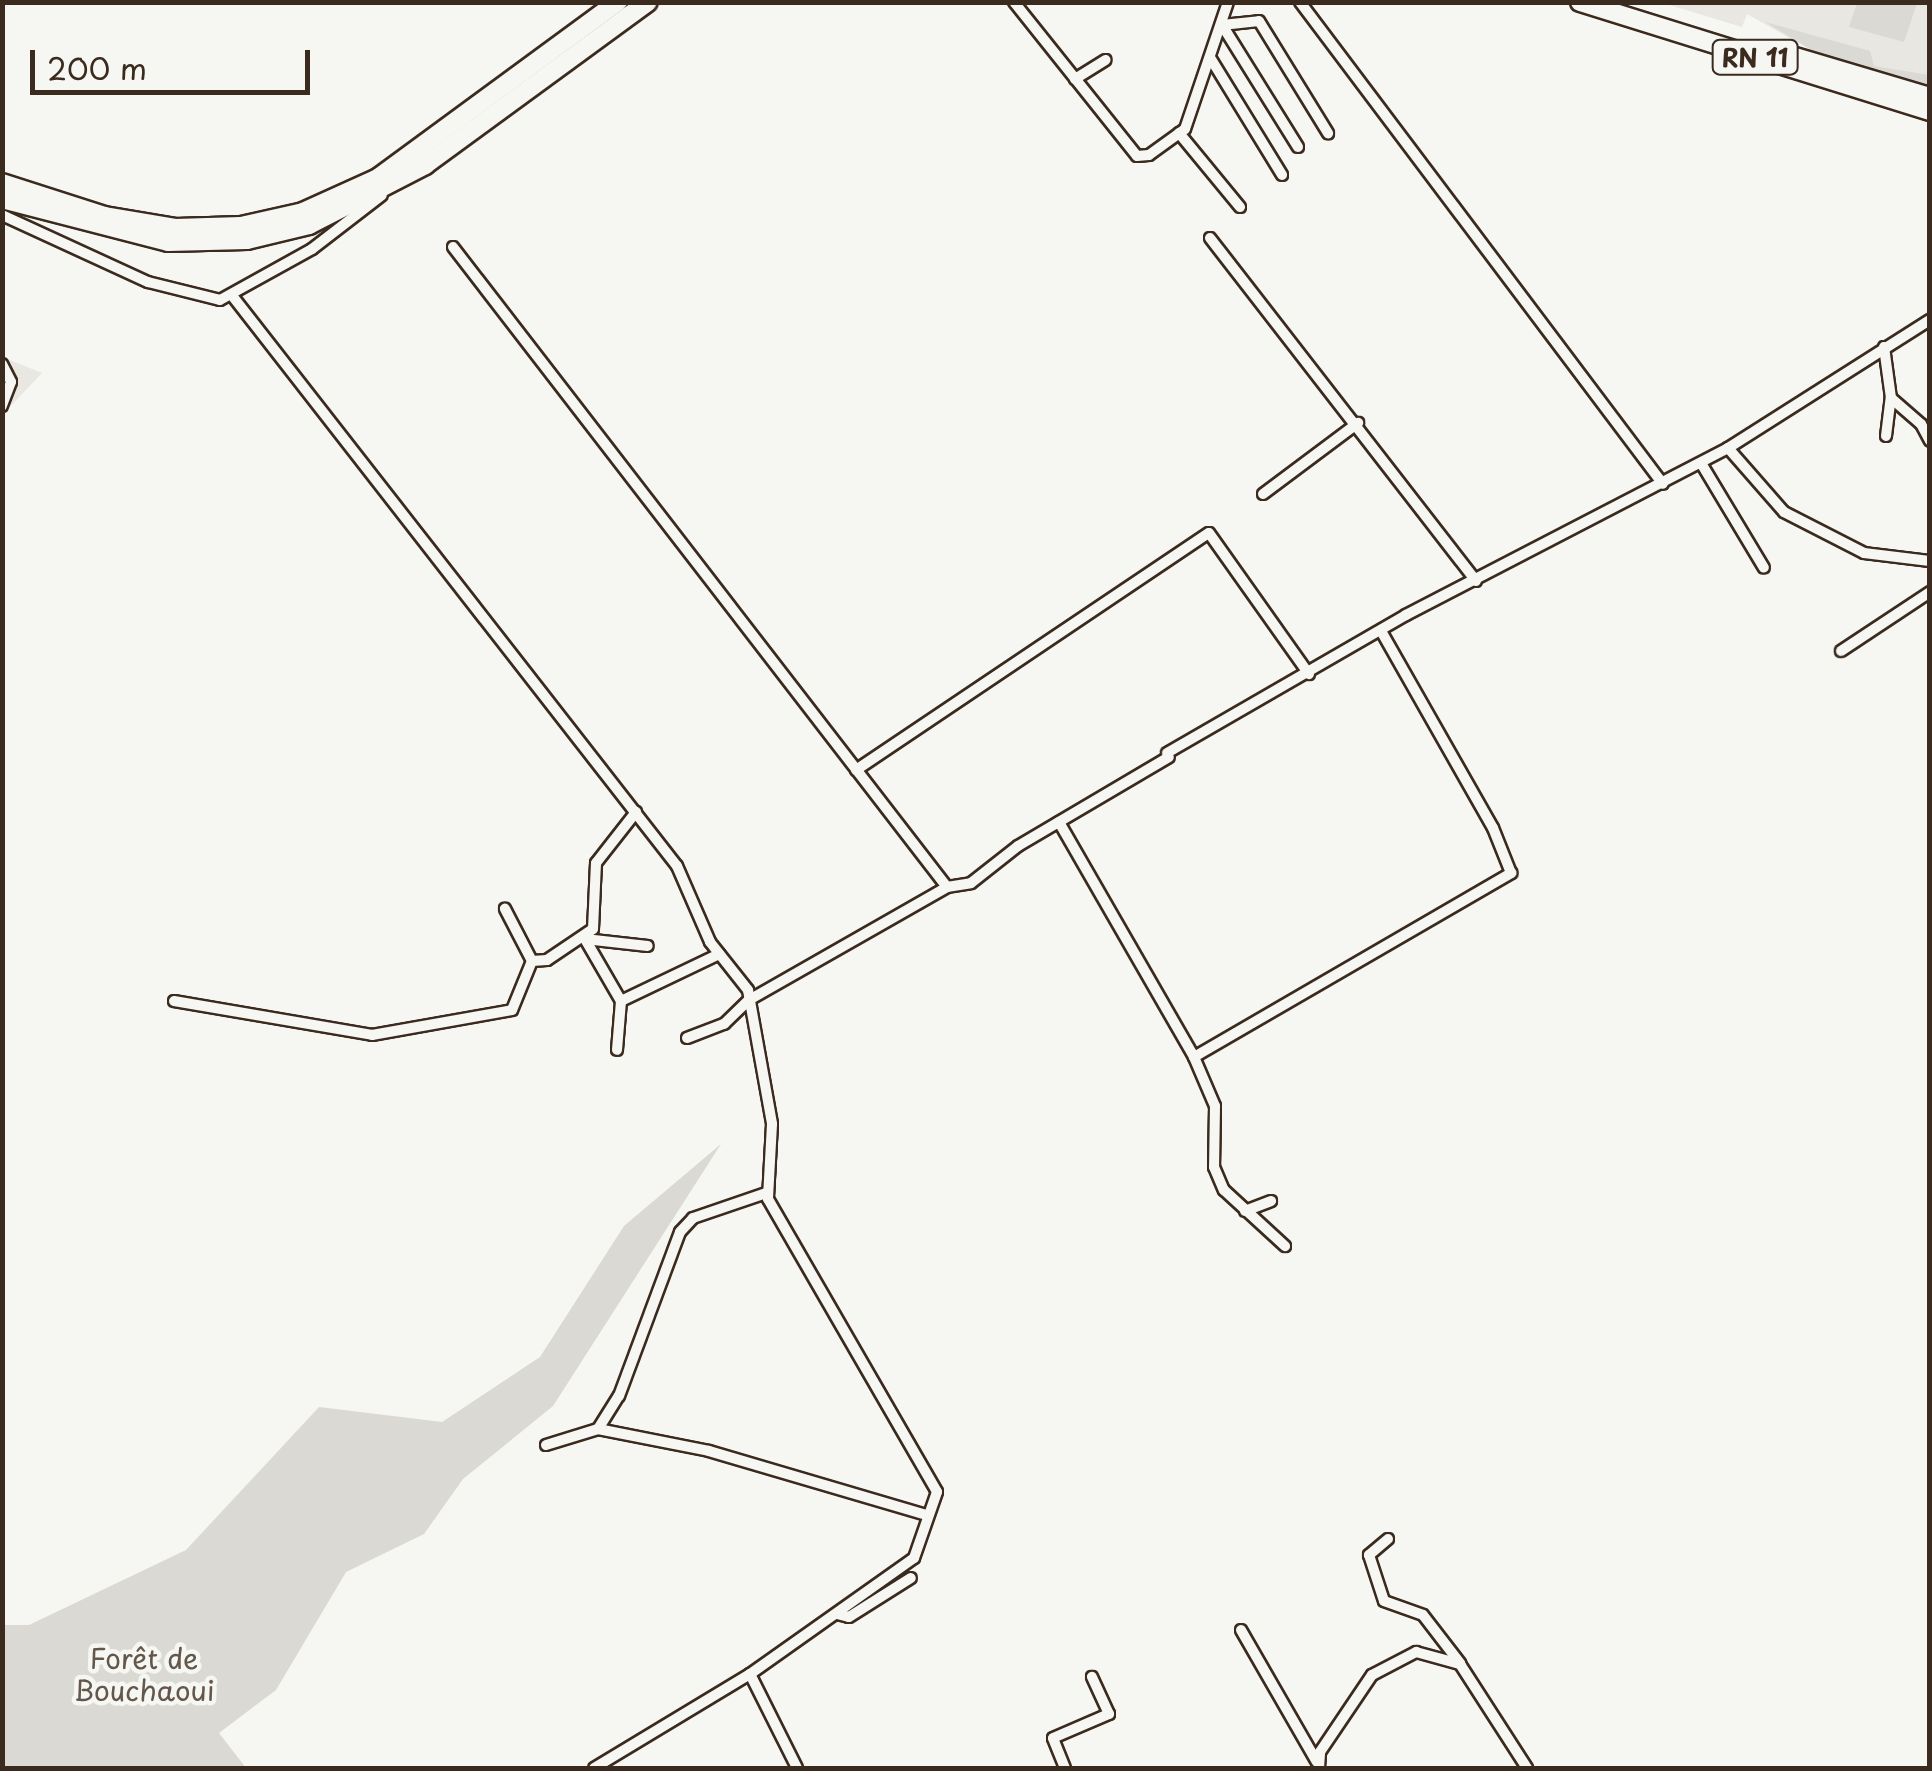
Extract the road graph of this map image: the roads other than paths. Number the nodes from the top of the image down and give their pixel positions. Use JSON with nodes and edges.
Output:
{"nodes":[{"id":1,"x":618,"y":2,"type":"edge"},
{"id":2,"x":648,"y":2,"type":"edge"},
{"id":3,"x":1014,"y":2,"type":"edge"},
{"id":4,"x":1228,"y":2,"type":"edge"},
{"id":5,"x":1300,"y":2,"type":"edge"},
{"id":6,"x":1580,"y":2,"type":"edge"},
{"id":7,"x":1618,"y":2,"type":"edge"},
{"id":8,"x":1222,"y":26,"type":"junction"},
{"id":9,"x":1211,"y":58,"type":"junction"},
{"id":10,"x":1105,"y":60,"type":"dead end"},
{"id":11,"x":1075,"y":79,"type":"junction"},
{"id":12,"x":1930,"y":97,"type":"edge"},
{"id":13,"x":1930,"y":111,"type":"edge"},
{"id":14,"x":1180,"y":132,"type":"junction"},
{"id":15,"x":1328,"y":133,"type":"dead end"},
{"id":16,"x":1298,"y":147,"type":"dead end"},
{"id":17,"x":1282,"y":175,"type":"dead end"},
{"id":18,"x":403,"y":178,"type":"junction"},
{"id":19,"x":2,"y":183,"type":"edge"},
{"id":20,"x":2,"y":199,"type":"edge"},
{"id":21,"x":1240,"y":207,"type":"dead end"},
{"id":22,"x":2,"y":215,"type":"edge"},
{"id":23,"x":1210,"y":238,"type":"dead end"},
{"id":24,"x":453,"y":247,"type":"dead end"},
{"id":25,"x":234,"y":298,"type":"junction"},
{"id":26,"x":1930,"y":320,"type":"edge"},
{"id":27,"x":1884,"y":347,"type":"junction"},
{"id":28,"x":2,"y":364,"type":"edge"},
{"id":29,"x":1891,"y":398,"type":"junction"},
{"id":30,"x":2,"y":406,"type":"edge"},
{"id":31,"x":1358,"y":423,"type":"junction"},
{"id":32,"x":1886,"y":436,"type":"dead end"},
{"id":33,"x":1930,"y":442,"type":"edge"},
{"id":34,"x":1728,"y":448,"type":"junction"},
{"id":35,"x":1701,"y":463,"type":"junction"},
{"id":36,"x":1663,"y":484,"type":"junction"},
{"id":37,"x":1263,"y":494,"type":"dead end"},
{"id":38,"x":1930,"y":562,"type":"edge"},
{"id":39,"x":1764,"y":568,"type":"dead end"},
{"id":40,"x":1476,"y":581,"type":"junction"},
{"id":41,"x":1930,"y":592,"type":"edge"},
{"id":42,"x":1381,"y":631,"type":"junction"},
{"id":43,"x":1842,"y":651,"type":"dead end"},
{"id":44,"x":1309,"y":674,"type":"junction"},
{"id":45,"x":856,"y":770,"type":"junction"},
{"id":46,"x":636,"y":812,"type":"junction"},
{"id":47,"x":1059,"y":822,"type":"junction"},
{"id":48,"x":948,"y":887,"type":"junction"},
{"id":49,"x":505,"y":909,"type":"dead end"},
{"id":50,"x":584,"y":939,"type":"junction"},
{"id":51,"x":648,"y":946,"type":"dead end"},
{"id":52,"x":718,"y":954,"type":"junction"},
{"id":53,"x":532,"y":960,"type":"junction"},
{"id":54,"x":749,"y":1000,"type":"junction"},
{"id":55,"x":174,"y":1001,"type":"dead end"},
{"id":56,"x":620,"y":1001,"type":"junction"},
{"id":57,"x":686,"y":1038,"type":"dead end"},
{"id":58,"x":617,"y":1050,"type":"dead end"},
{"id":59,"x":1194,"y":1057,"type":"junction"},
{"id":60,"x":766,"y":1193,"type":"junction"},
{"id":61,"x":1271,"y":1201,"type":"dead end"},
{"id":62,"x":1245,"y":1211,"type":"junction"},
{"id":63,"x":1285,"y":1246,"type":"dead end"},
{"id":64,"x":598,"y":1429,"type":"junction"},
{"id":65,"x":546,"y":1445,"type":"dead end"},
{"id":66,"x":927,"y":1514,"type":"junction"},
{"id":67,"x":1388,"y":1539,"type":"dead end"},
{"id":68,"x":911,"y":1578,"type":"dead end"},
{"id":69,"x":837,"y":1614,"type":"junction"},
{"id":70,"x":1241,"y":1630,"type":"dead end"},
{"id":71,"x":1460,"y":1664,"type":"junction"},
{"id":72,"x":750,"y":1674,"type":"junction"},
{"id":73,"x":1092,"y":1677,"type":"dead end"},
{"id":74,"x":1318,"y":1765,"type":"edge"},
{"id":75,"x":594,"y":1768,"type":"edge"},
{"id":76,"x":797,"y":1768,"type":"edge"},
{"id":77,"x":1065,"y":1768,"type":"edge"},
{"id":78,"x":1527,"y":1768,"type":"edge"}],
"edges":[{"from":1,"to":19,"type":"highway"},
{"from":2,"to":18,"type":"highway"},
{"from":3,"to":11,"type":"street"},
{"from":4,"to":8,"type":"street"},
{"from":5,"to":36,"type":"street"},
{"from":6,"to":13,"type":"highway","number":"RN 11"},
{"from":7,"to":12,"type":"highway","number":"RN 11"},
{"from":8,"to":9,"type":"street"},
{"from":8,"to":15,"type":"street"},
{"from":8,"to":16,"type":"street"},
{"from":9,"to":14,"type":"street"},
{"from":9,"to":17,"type":"street"},
{"from":10,"to":11,"type":"street"},
{"from":11,"to":14,"type":"street"},
{"from":14,"to":21,"type":"street"},
{"from":18,"to":20,"type":"highway"},
{"from":18,"to":25,"type":"street"},
{"from":22,"to":25,"type":"street"},
{"from":23,"to":31,"type":"street"},
{"from":24,"to":45,"type":"street"},
{"from":25,"to":46,"type":"street"},
{"from":26,"to":27,"type":"street"},
{"from":27,"to":29,"type":"street"},
{"from":27,"to":34,"type":"street"},
{"from":28,"to":30,"type":"street"},
{"from":29,"to":32,"type":"street"},
{"from":29,"to":33,"type":"street"},
{"from":31,"to":37,"type":"street"},
{"from":31,"to":40,"type":"street"},
{"from":34,"to":35,"type":"street"},
{"from":34,"to":38,"type":"street"},
{"from":35,"to":36,"type":"street"},
{"from":35,"to":39,"type":"street"},
{"from":36,"to":40,"type":"street"},
{"from":40,"to":42,"type":"street"},
{"from":41,"to":43,"type":"street"},
{"from":42,"to":44,"type":"street"},
{"from":42,"to":59,"type":"street"},
{"from":44,"to":45,"type":"street"},
{"from":44,"to":47,"type":"street"},
{"from":45,"to":48,"type":"street"},
{"from":46,"to":50,"type":"street"},
{"from":46,"to":52,"type":"street"},
{"from":47,"to":48,"type":"street"},
{"from":47,"to":59,"type":"street"},
{"from":48,"to":54,"type":"street"},
{"from":49,"to":53,"type":"street"},
{"from":50,"to":51,"type":"street"},
{"from":50,"to":53,"type":"street"},
{"from":50,"to":56,"type":"street"},
{"from":52,"to":54,"type":"street"},
{"from":52,"to":56,"type":"street"},
{"from":53,"to":55,"type":"street"},
{"from":54,"to":57,"type":"street"},
{"from":54,"to":60,"type":"street"},
{"from":56,"to":58,"type":"street"},
{"from":59,"to":62,"type":"street"},
{"from":60,"to":64,"type":"street"},
{"from":60,"to":66,"type":"street"},
{"from":61,"to":62,"type":"street"},
{"from":62,"to":63,"type":"street"},
{"from":64,"to":65,"type":"street"},
{"from":64,"to":66,"type":"street"},
{"from":66,"to":69,"type":"street"},
{"from":67,"to":71,"type":"street"},
{"from":68,"to":69,"type":"street"},
{"from":69,"to":72,"type":"street"},
{"from":70,"to":74,"type":"street"},
{"from":71,"to":74,"type":"street"},
{"from":71,"to":78,"type":"street"},
{"from":72,"to":75,"type":"street"},
{"from":72,"to":76,"type":"street"},
{"from":73,"to":77,"type":"street"}]}
